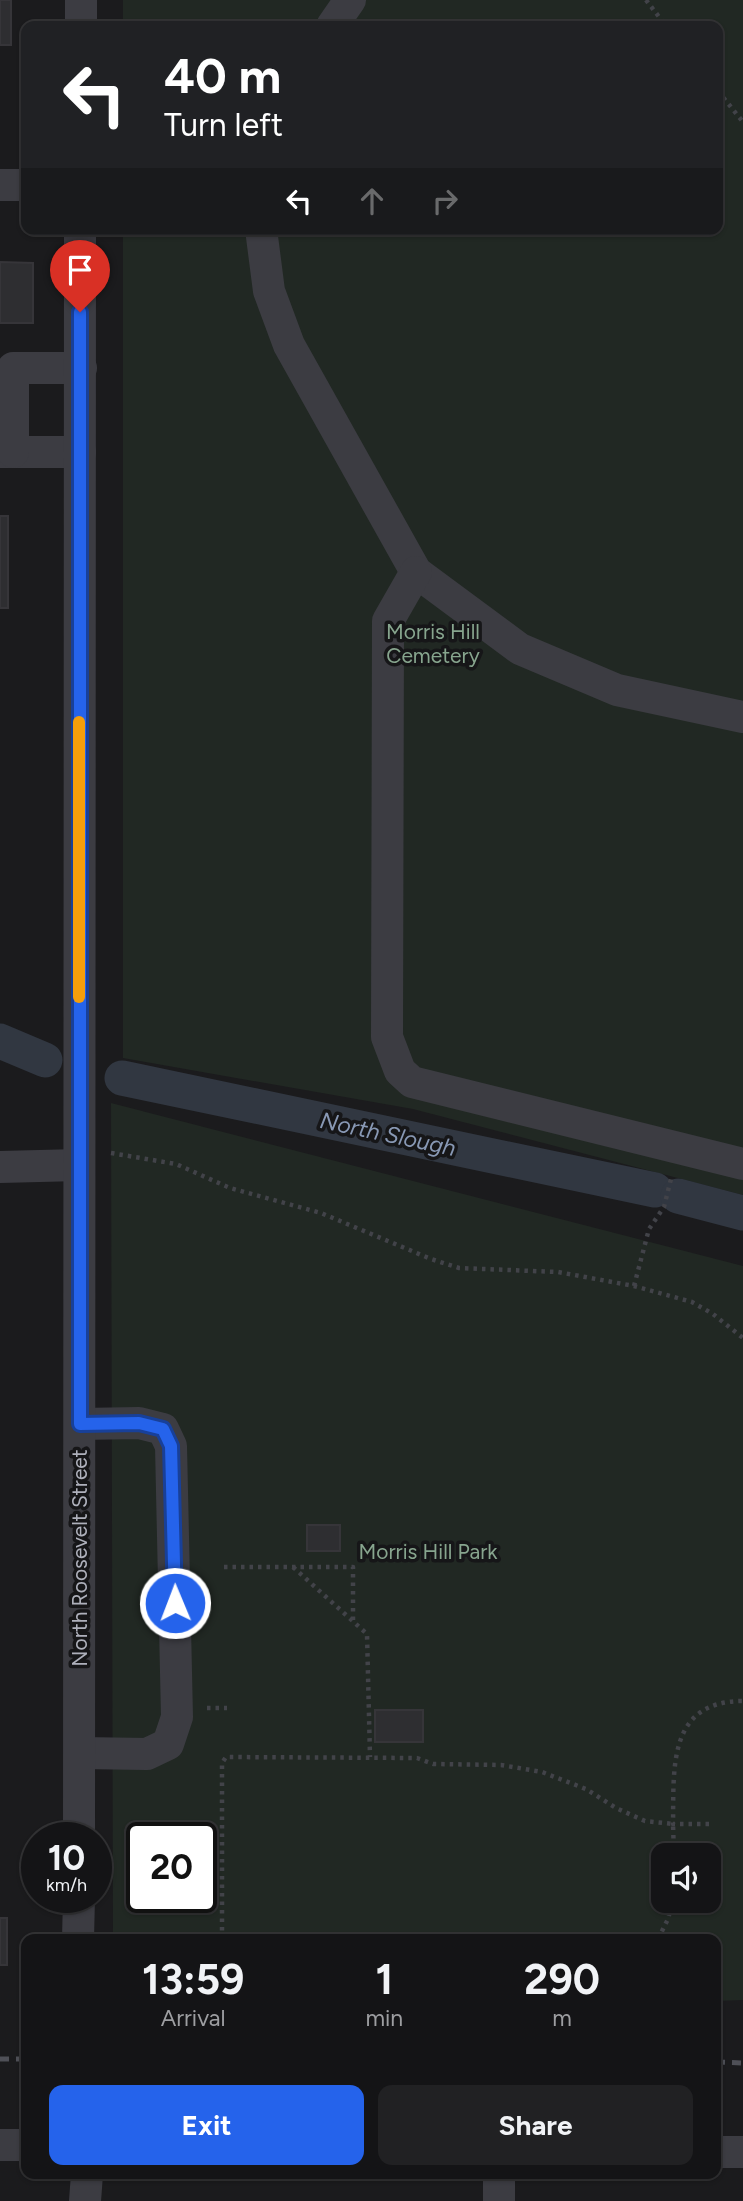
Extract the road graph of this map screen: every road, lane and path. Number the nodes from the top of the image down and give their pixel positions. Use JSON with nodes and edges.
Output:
{"nodes":[{"id":1,"x":81,"y":0,"type":"edge"},
{"id":2,"x":350,"y":0,"type":"edge"},
{"id":3,"x":646,"y":0,"type":"edge"},
{"id":4,"x":81,"y":21,"type":"edge"},
{"id":5,"x":335,"y":21,"type":"edge"},
{"id":6,"x":662,"y":21,"type":"edge"},
{"id":7,"x":723,"y":97,"type":"edge"},
{"id":8,"x":743,"y":122,"type":"edge"},
{"id":9,"x":0,"y":185,"type":"edge"},
{"id":10,"x":21,"y":185,"type":"edge"},
{"id":11,"x":80,"y":235,"type":"edge"},
{"id":12,"x":262,"y":235,"type":"edge"},
{"id":13,"x":81,"y":368,"type":"junction"},
{"id":14,"x":7,"y":452,"type":"edge"},
{"id":15,"x":80,"y":452,"type":"junction"},
{"id":16,"x":416,"y":572,"type":"junction"},
{"id":17,"x":743,"y":717,"type":"edge"},
{"id":18,"x":678,"y":1147,"type":"junction"},
{"id":19,"x":93,"y":1159,"type":"junction"},
{"id":20,"x":743,"y":1164,"type":"edge"},
{"id":21,"x":0,"y":1167,"type":"edge"},
{"id":22,"x":634,"y":1286,"type":"junction"},
{"id":23,"x":743,"y":1338,"type":"edge"},
{"id":24,"x":80,"y":1424,"type":"junction"},
{"id":25,"x":224,"y":1567,"type":"dead end"},
{"id":26,"x":293,"y":1567,"type":"junction"},
{"id":27,"x":353,"y":1621,"type":"junction"},
{"id":28,"x":743,"y":1701,"type":"edge"},
{"id":29,"x":80,"y":1753,"type":"junction"},
{"id":30,"x":370,"y":1758,"type":"junction"},
{"id":31,"x":79,"y":1822,"type":"edge"},
{"id":32,"x":673,"y":1824,"type":"junction"},
{"id":33,"x":709,"y":1824,"type":"dead end"},
{"id":34,"x":674,"y":1843,"type":"edge"},
{"id":35,"x":79,"y":1913,"type":"edge"},
{"id":36,"x":670,"y":1913,"type":"edge"},
{"id":37,"x":78,"y":1934,"type":"edge"},
{"id":38,"x":222,"y":1934,"type":"edge"},
{"id":39,"x":660,"y":1934,"type":"edge"},
{"id":40,"x":0,"y":2145,"type":"edge"},
{"id":41,"x":21,"y":2145,"type":"edge"},
{"id":42,"x":721,"y":2152,"type":"edge"},
{"id":43,"x":743,"y":2152,"type":"edge"},
{"id":44,"x":87,"y":2179,"type":"edge"},
{"id":45,"x":499,"y":2179,"type":"edge"},
{"id":46,"x":85,"y":2201,"type":"edge"},
{"id":47,"x":499,"y":2201,"type":"edge"}],
"edges":[{"from":1,"to":4,"type":"street"},
{"from":2,"to":5,"type":"street"},
{"from":3,"to":6,"type":"path"},
{"from":7,"to":8,"type":"path"},
{"from":9,"to":10,"type":"street"},
{"from":11,"to":13,"type":"street","name":"North Roosevelt Street"},
{"from":12,"to":16,"type":"street"},
{"from":13,"to":14,"type":"street"},
{"from":13,"to":15,"type":"street","name":"North Roosevelt Street"},
{"from":14,"to":15,"type":"street"},
{"from":15,"to":19,"type":"street","name":"North Roosevelt Street"},
{"from":16,"to":17,"type":"street"},
{"from":16,"to":18,"type":"street"},
{"from":18,"to":20,"type":"street"},
{"from":18,"to":22,"type":"path"},
{"from":19,"to":21,"type":"street"},
{"from":19,"to":22,"type":"path"},
{"from":19,"to":24,"type":"street","name":"North Roosevelt Street"},
{"from":22,"to":23,"type":"path"},
{"from":24,"to":29,"type":"street","name":"North Roosevelt Street"},
{"from":24,"to":29,"type":"street"},
{"from":25,"to":26,"type":"path"},
{"from":26,"to":27,"type":"path"},
{"from":26,"to":27,"type":"path"},
{"from":27,"to":30,"type":"path"},
{"from":28,"to":32,"type":"path"},
{"from":29,"to":31,"type":"street","name":"North Roosevelt Street"},
{"from":30,"to":32,"type":"path"},
{"from":30,"to":38,"type":"path"},
{"from":32,"to":33,"type":"path"},
{"from":32,"to":34,"type":"path"},
{"from":35,"to":37,"type":"street"},
{"from":36,"to":39,"type":"path"},
{"from":40,"to":41,"type":"street"},
{"from":42,"to":43,"type":"street"},
{"from":44,"to":46,"type":"street"},
{"from":45,"to":47,"type":"street"}]}
